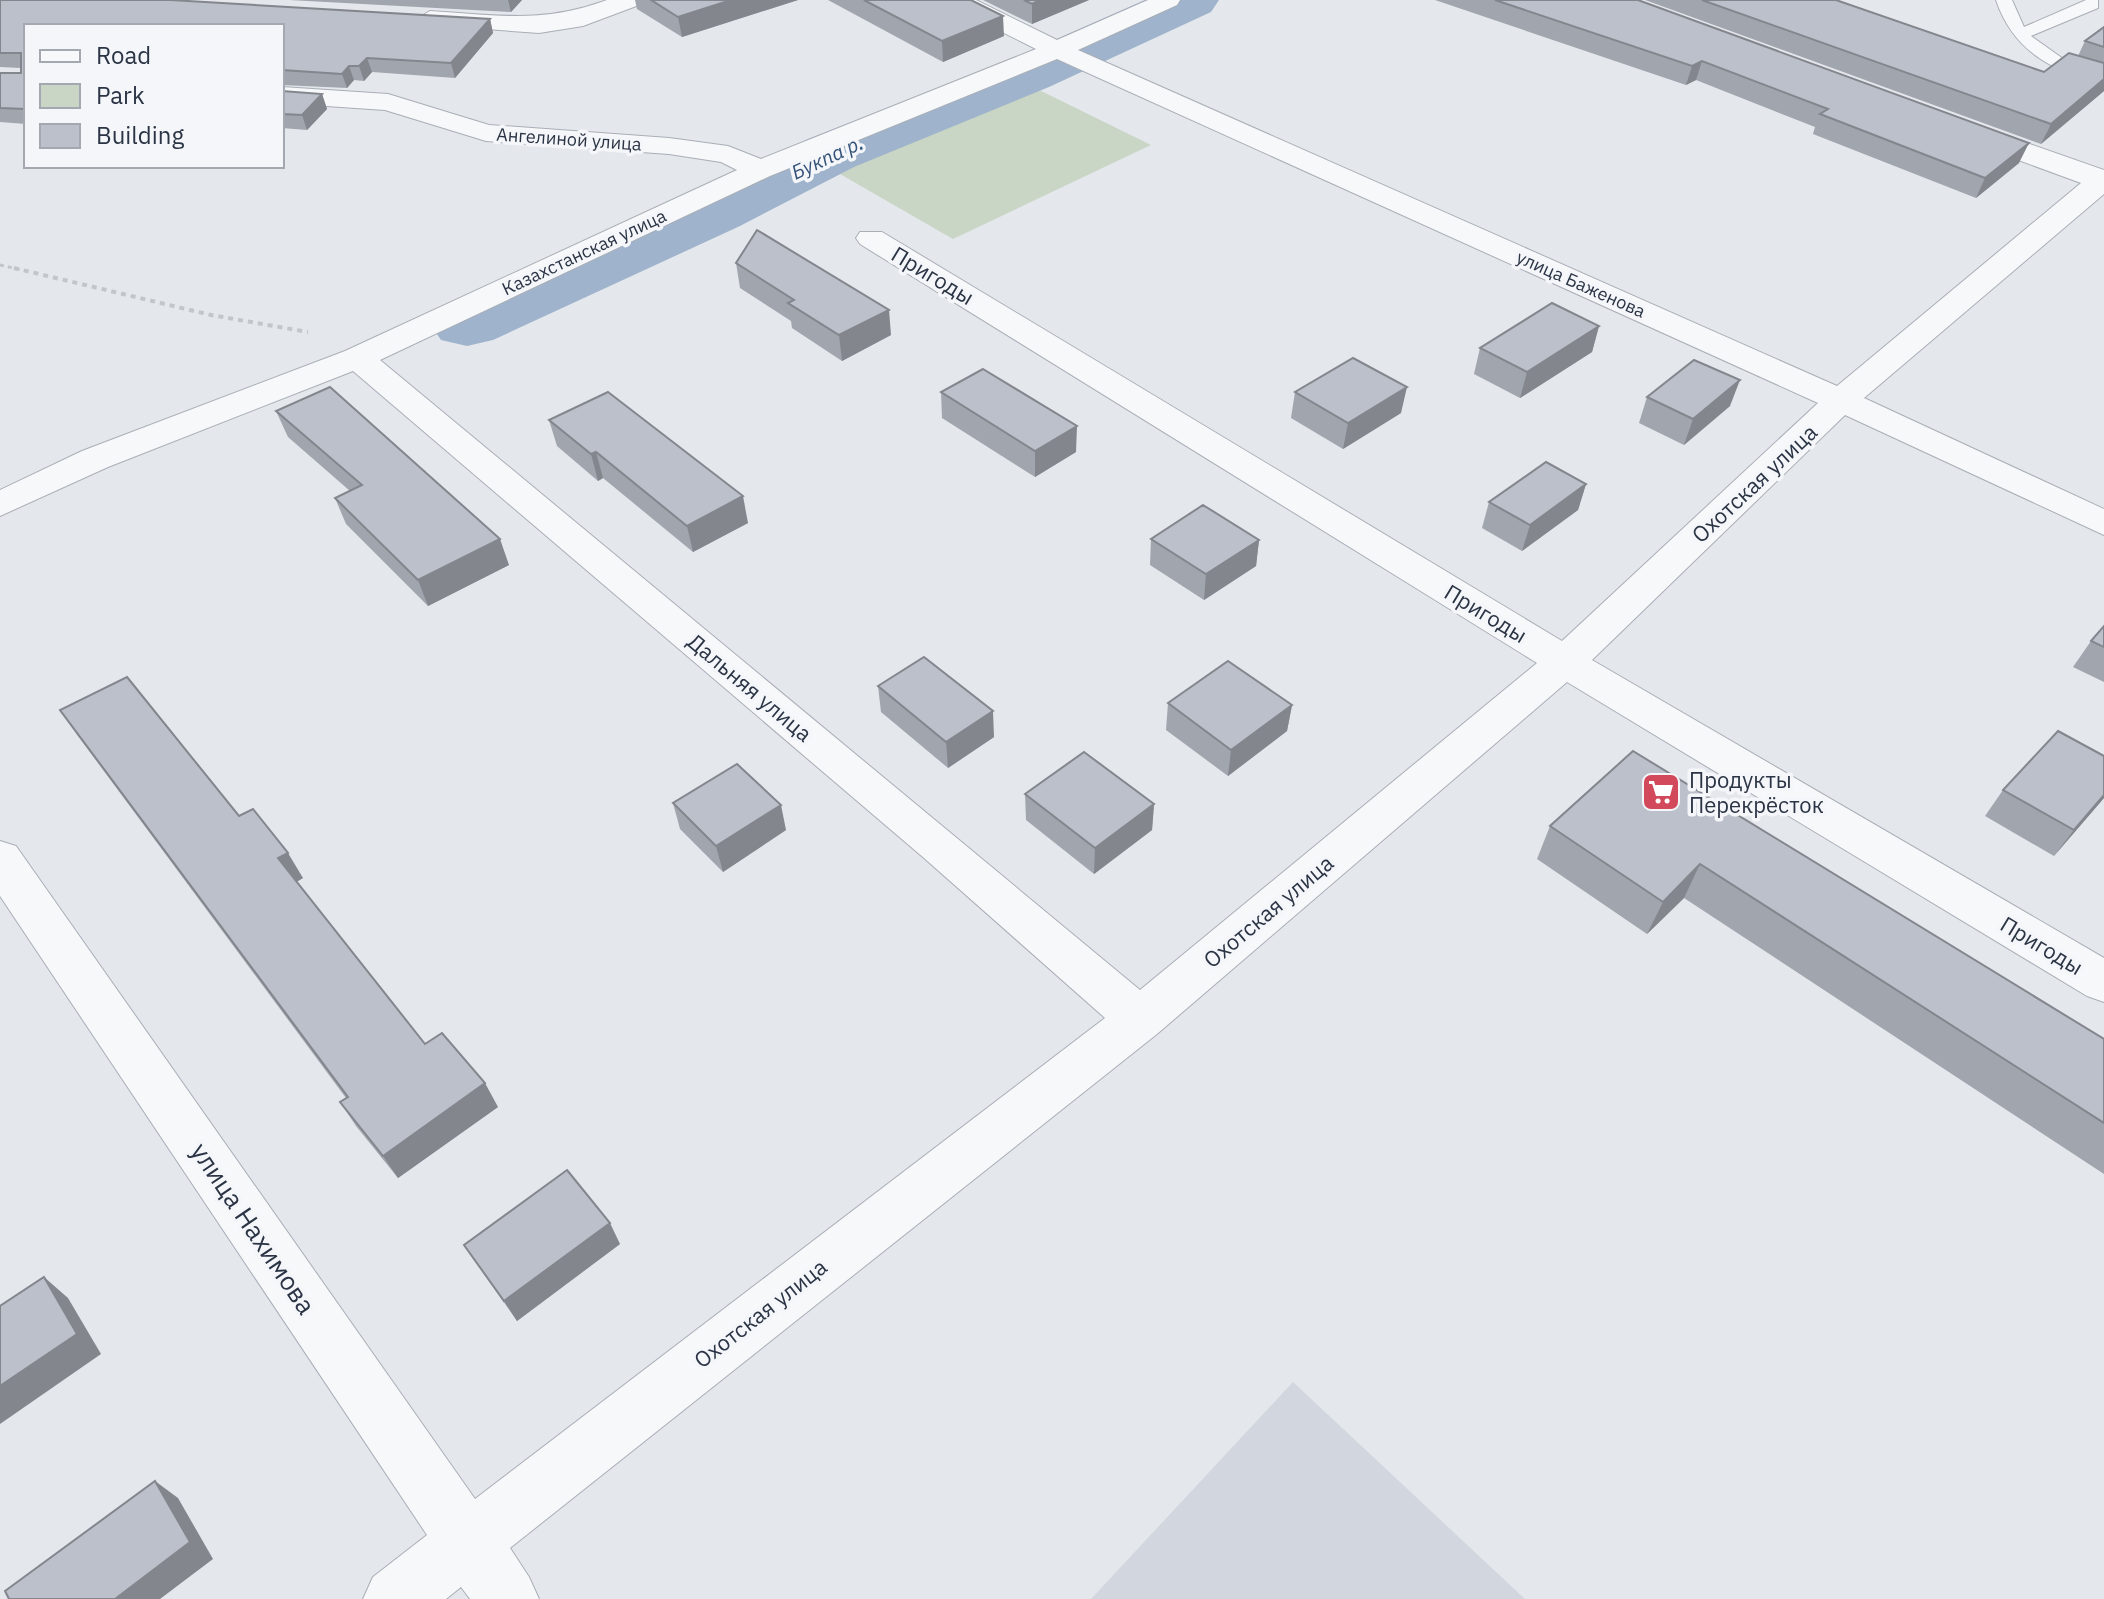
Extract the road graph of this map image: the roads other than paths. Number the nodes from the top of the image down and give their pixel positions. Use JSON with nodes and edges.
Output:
{"nodes":[{"id":1,"x":630,"y":0,"type":"edge"},
{"id":2,"x":957,"y":0,"type":"edge"},
{"id":3,"x":1168,"y":0,"type":"edge"},
{"id":4,"x":2004,"y":0,"type":"edge"},
{"id":5,"x":2092,"y":4,"type":"dead end"},
{"id":6,"x":411,"y":17,"type":"edge"},
{"id":7,"x":2021,"y":34,"type":"junction"},
{"id":8,"x":1057,"y":50,"type":"junction"},
{"id":9,"x":2104,"y":79,"type":"edge"},
{"id":10,"x":284,"y":95,"type":"edge"},
{"id":11,"x":1938,"y":121,"type":"edge"},
{"id":12,"x":760,"y":170,"type":"junction"},
{"id":13,"x":2103,"y":181,"type":"edge"},
{"id":14,"x":871,"y":238,"type":"dead end"},
{"id":15,"x":357,"y":358,"type":"junction"},
{"id":16,"x":1841,"y":400,"type":"junction"},
{"id":17,"x":0,"y":504,"type":"edge"},
{"id":18,"x":2104,"y":523,"type":"edge"},
{"id":19,"x":1565,"y":662,"type":"junction"},
{"id":20,"x":8,"y":892,"type":"edge"},
{"id":21,"x":2104,"y":982,"type":"edge"},
{"id":22,"x":1140,"y":1019,"type":"junction"},
{"id":23,"x":466,"y":1541,"type":"junction"},
{"id":24,"x":395,"y":1599,"type":"edge"},
{"id":25,"x":507,"y":1599,"type":"edge"}],
"edges":[{"from":1,"to":6,"type":"street"},
{"from":2,"to":8,"type":"street","name":"улица Баженова"},
{"from":3,"to":8,"type":"street","name":"Казахстанская улица"},
{"from":4,"to":7,"type":"lane"},
{"from":5,"to":7,"type":"lane"},
{"from":7,"to":9,"type":"lane"},
{"from":8,"to":12,"type":"street","name":"Казахстанская улица"},
{"from":8,"to":16,"type":"street","name":"улица Баженова"},
{"from":10,"to":12,"type":"street","name":"Ангелиной улица"},
{"from":11,"to":13,"type":"street"},
{"from":12,"to":15,"type":"street","name":"Казахстанская улица"},
{"from":13,"to":16,"type":"street","name":"Охотская улица"},
{"from":14,"to":19,"type":"street","name":"Пригоды"},
{"from":15,"to":17,"type":"street","name":"Казахстанская улица"},
{"from":15,"to":22,"type":"street","name":"Дальняя улица"},
{"from":16,"to":18,"type":"street","name":"улица Баженова"},
{"from":16,"to":19,"type":"street","name":"Охотская улица"},
{"from":19,"to":21,"type":"street","name":"Пригоды"},
{"from":19,"to":22,"type":"street","name":"Охотская улица"},
{"from":20,"to":23,"type":"street","name":"улица Нахимова"},
{"from":22,"to":23,"type":"street","name":"Охотская улица"},
{"from":23,"to":24,"type":"street","name":"Охотская улица"},
{"from":23,"to":25,"type":"street","name":"улица Нахимова"}]}
